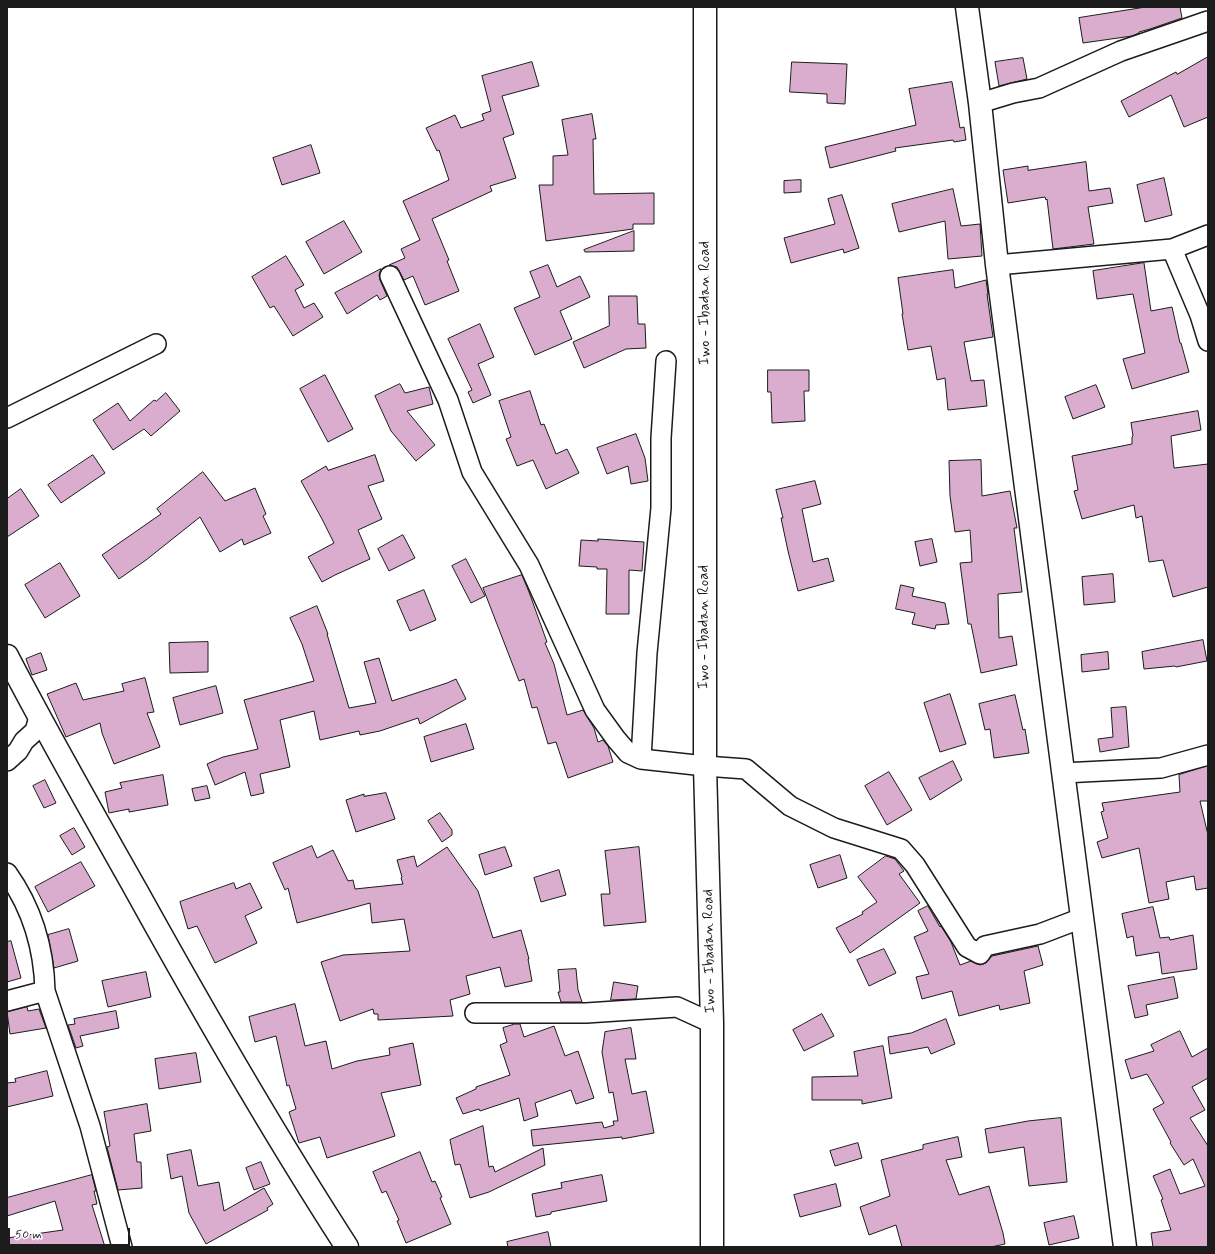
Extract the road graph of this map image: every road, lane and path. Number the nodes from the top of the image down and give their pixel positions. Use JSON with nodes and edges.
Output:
{"nodes":[{"id":1,"x":705,"y":7,"type":"edge"},
{"id":2,"x":967,"y":7,"type":"edge"},
{"id":3,"x":1208,"y":21,"type":"edge"},
{"id":4,"x":980,"y":103,"type":"junction"},
{"id":5,"x":1208,"y":235,"type":"edge"},
{"id":6,"x":1172,"y":249,"type":"junction"},
{"id":7,"x":997,"y":265,"type":"junction"},
{"id":8,"x":390,"y":276,"type":"dead end"},
{"id":9,"x":1208,"y":341,"type":"edge"},
{"id":10,"x":156,"y":344,"type":"dead end"},
{"id":11,"x":666,"y":362,"type":"dead end"},
{"id":12,"x":7,"y":418,"type":"edge"},
{"id":13,"x":7,"y":656,"type":"edge"},
{"id":14,"x":39,"y":717,"type":"junction"},
{"id":15,"x":1208,"y":755,"type":"edge"},
{"id":16,"x":641,"y":759,"type":"junction"},
{"id":17,"x":7,"y":761,"type":"edge"},
{"id":18,"x":705,"y":766,"type":"junction"},
{"id":19,"x":1063,"y":773,"type":"junction"},
{"id":20,"x":7,"y":873,"type":"edge"},
{"id":21,"x":1082,"y":918,"type":"junction"},
{"id":22,"x":45,"y":991,"type":"junction"},
{"id":23,"x":7,"y":1001,"type":"edge"},
{"id":24,"x":475,"y":1013,"type":"dead end"},
{"id":25,"x":712,"y":1023,"type":"junction"},
{"id":26,"x":122,"y":1247,"type":"edge"},
{"id":27,"x":347,"y":1247,"type":"edge"},
{"id":28,"x":712,"y":1247,"type":"edge"},
{"id":29,"x":1125,"y":1247,"type":"edge"}],
"edges":[{"from":1,"to":18,"type":"street","name":"Iwo - Ibadan Road"},
{"from":2,"to":4,"type":"street"},
{"from":3,"to":4,"type":"street"},
{"from":4,"to":7,"type":"street"},
{"from":5,"to":6,"type":"street"},
{"from":6,"to":7,"type":"street"},
{"from":6,"to":9,"type":"street"},
{"from":7,"to":19,"type":"street"},
{"from":8,"to":16,"type":"street"},
{"from":10,"to":12,"type":"street"},
{"from":11,"to":16,"type":"street"},
{"from":13,"to":14,"type":"street"},
{"from":14,"to":17,"type":"street"},
{"from":14,"to":27,"type":"street"},
{"from":15,"to":19,"type":"street"},
{"from":16,"to":18,"type":"street"},
{"from":18,"to":21,"type":"street"},
{"from":18,"to":25,"type":"street","name":"Iwo - Ibadan Road"},
{"from":19,"to":21,"type":"street"},
{"from":20,"to":22,"type":"street"},
{"from":21,"to":29,"type":"street"},
{"from":22,"to":23,"type":"street"},
{"from":22,"to":26,"type":"street"},
{"from":24,"to":25,"type":"street"},
{"from":25,"to":28,"type":"street","name":"Iwo - Ibadan Road"}]}
